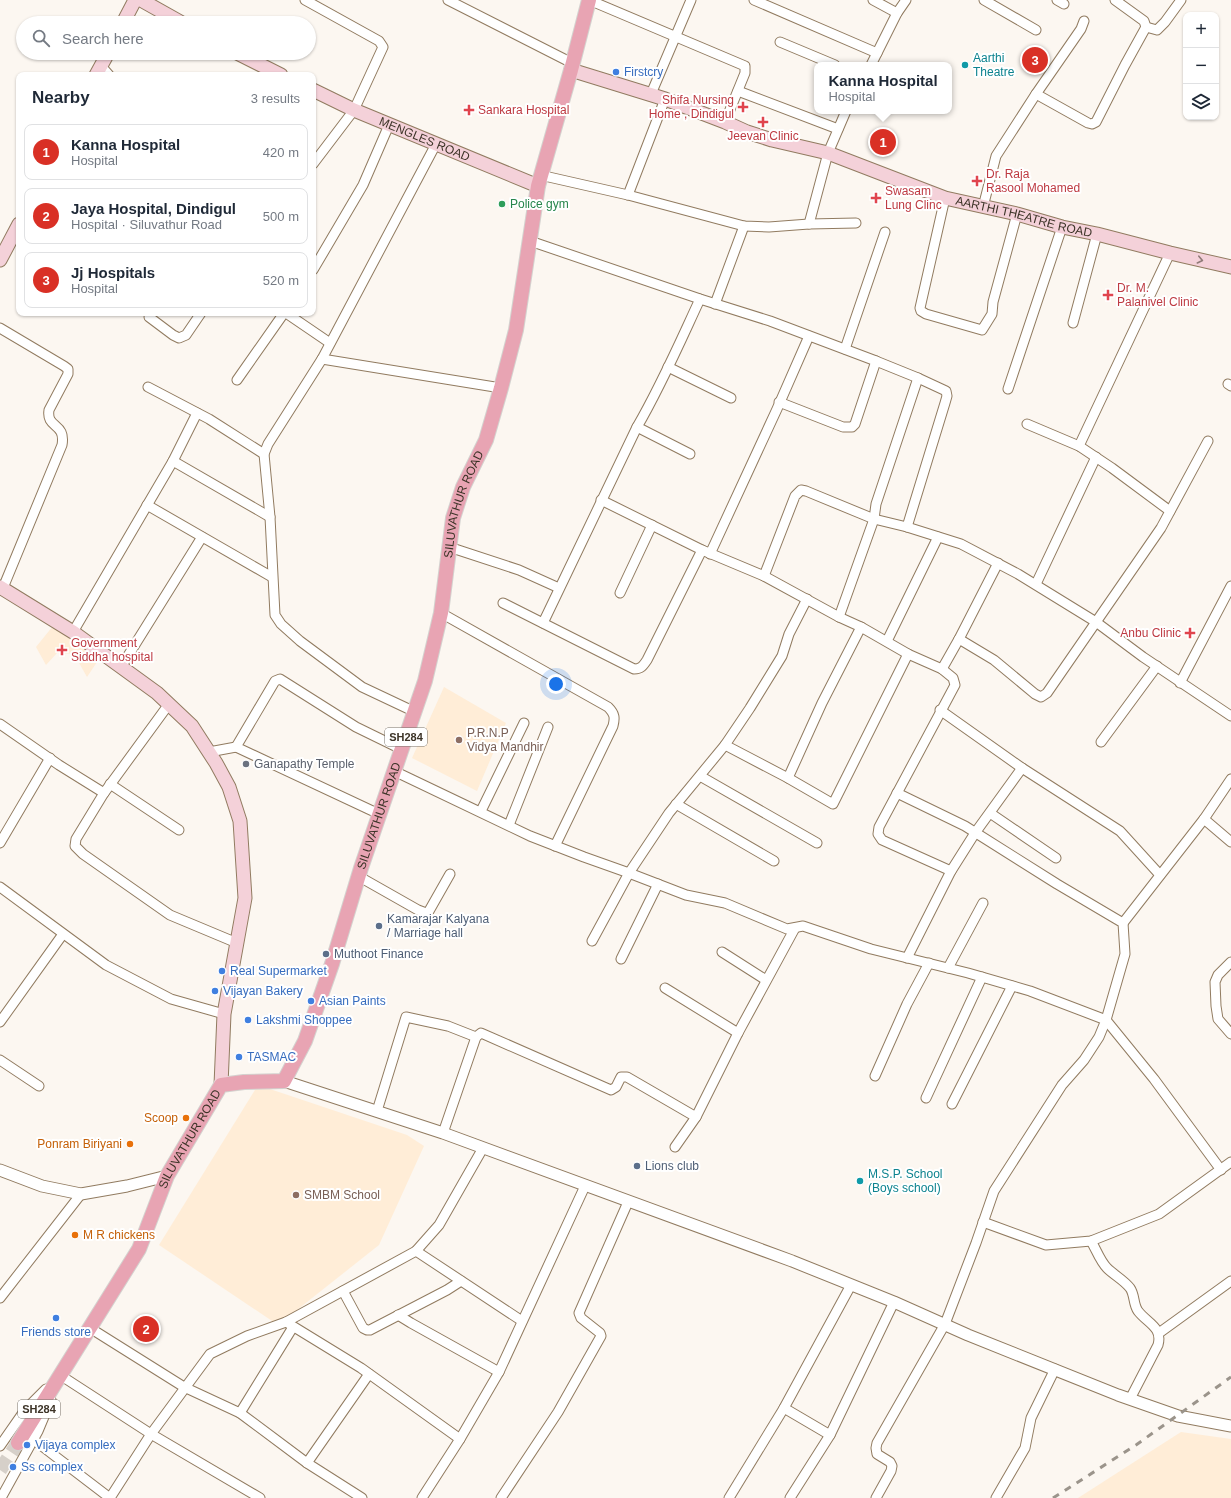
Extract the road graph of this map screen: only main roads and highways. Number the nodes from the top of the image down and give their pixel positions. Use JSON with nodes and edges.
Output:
{"nodes":[{"id":1,"x":136,"y":0,"type":"edge"},
{"id":2,"x":140,"y":0,"type":"edge"},
{"id":3,"x":589,"y":0,"type":"edge"},
{"id":4,"x":128,"y":16,"type":"edge"},
{"id":5,"x":169,"y":16,"type":"edge"},
{"id":6,"x":106,"y":60,"type":"edge"},
{"id":7,"x":251,"y":60,"type":"edge"},
{"id":8,"x":572,"y":67,"type":"junction"},
{"id":9,"x":102,"y":72,"type":"edge"},
{"id":10,"x":275,"y":72,"type":"edge"},
{"id":11,"x":316,"y":91,"type":"edge"},
{"id":12,"x":539,"y":181,"type":"junction"},
{"id":13,"x":16,"y":229,"type":"edge"},
{"id":14,"x":1,"y":255,"type":"edge"},
{"id":15,"x":1231,"y":267,"type":"edge"},
{"id":16,"x":1,"y":588,"type":"edge"},
{"id":17,"x":221,"y":1085,"type":"junction"},
{"id":18,"x":18,"y":1443,"type":"tunnel mouth"}],
"edges":[{"from":1,"to":4,"type":"main road"},
{"from":2,"to":5,"type":"main road"},
{"from":3,"to":8,"type":"main road","name":"SILUVATHUR ROAD","number":"SH284"},
{"from":6,"to":9,"type":"main road"},
{"from":7,"to":10,"type":"main road"},
{"from":8,"to":12,"type":"main road","name":"SILUVATHUR ROAD","number":"SH284"},
{"from":8,"to":15,"type":"main road","name":"AARTHI THEATRE ROAD","one_way":true},
{"from":11,"to":12,"type":"main road","name":"MENGLES ROAD"},
{"from":12,"to":17,"type":"main road","name":"SILUVATHUR ROAD","number":"SH284"},
{"from":13,"to":14,"type":"main road"},
{"from":16,"to":17,"type":"main road"},
{"from":17,"to":18,"type":"main road","name":"SILUVATHUR ROAD","number":"SH284"}]}
